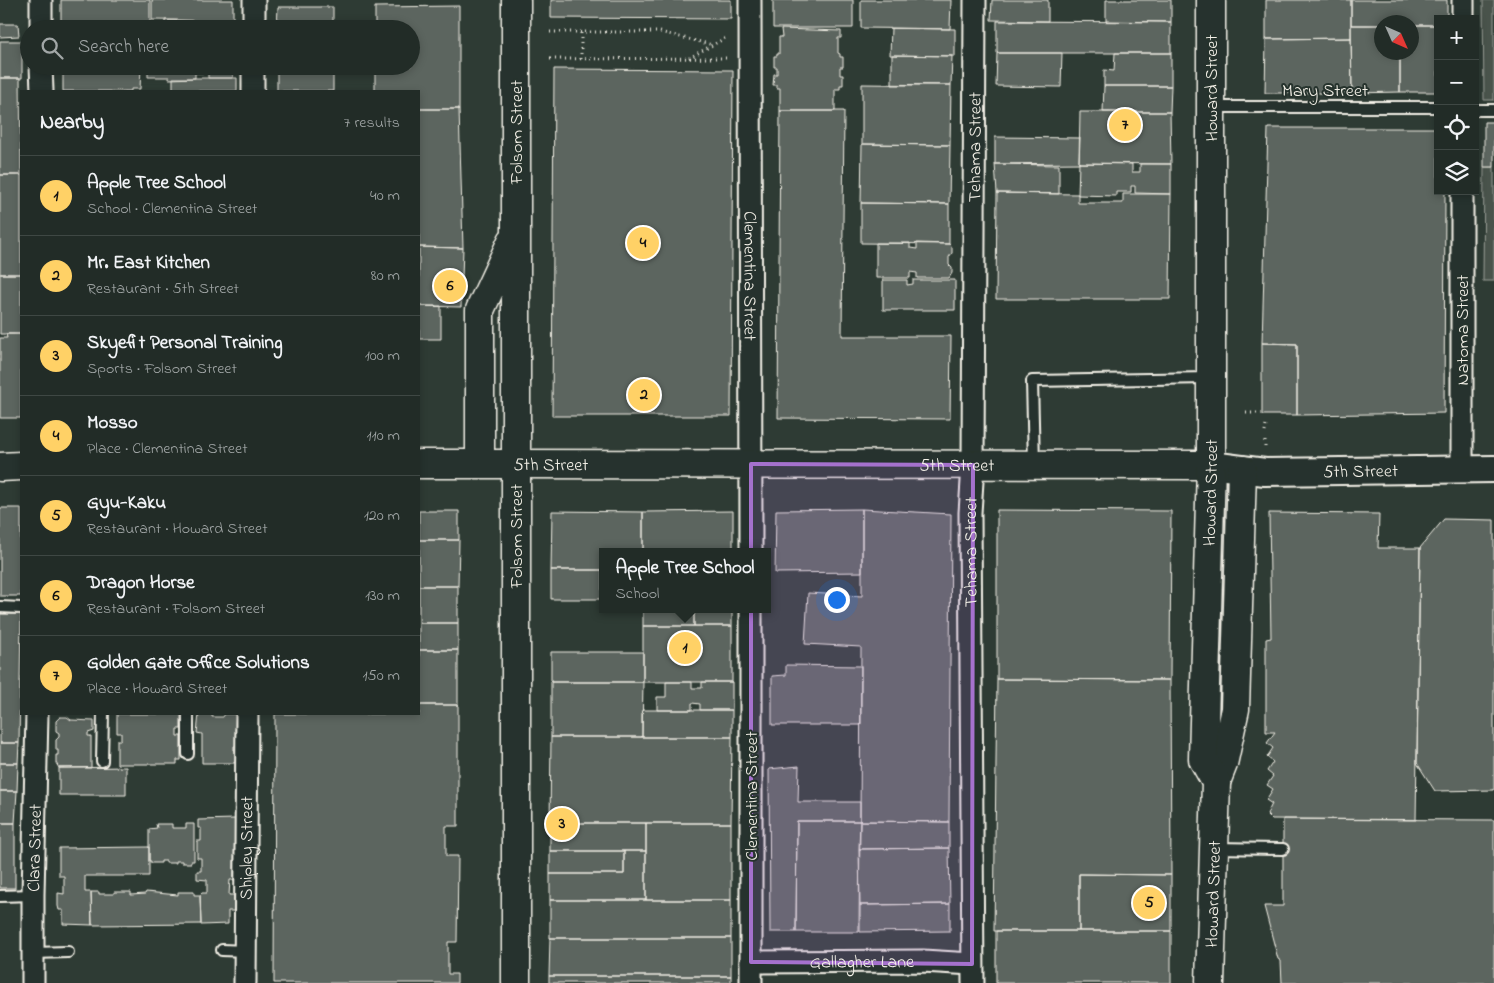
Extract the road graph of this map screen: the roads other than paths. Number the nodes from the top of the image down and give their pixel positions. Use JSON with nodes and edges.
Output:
{"nodes":[{"id":1,"x":41,"y":0,"type":"edge"},
{"id":2,"x":254,"y":0,"type":"edge"},
{"id":3,"x":516,"y":0,"type":"edge"},
{"id":4,"x":750,"y":0,"type":"edge"},
{"id":5,"x":975,"y":0,"type":"edge"},
{"id":6,"x":1211,"y":0,"type":"edge"},
{"id":7,"x":1463,"y":0,"type":"edge"},
{"id":8,"x":1463,"y":15,"type":"edge"},
{"id":9,"x":41,"y":20,"type":"edge"},
{"id":10,"x":254,"y":20,"type":"edge"},
{"id":11,"x":42,"y":75,"type":"edge"},
{"id":12,"x":253,"y":75,"type":"edge"},
{"id":13,"x":42,"y":90,"type":"edge"},
{"id":14,"x":253,"y":90,"type":"edge"},
{"id":15,"x":1212,"y":107,"type":"junction"},
{"id":16,"x":1434,"y":107,"type":"edge"},
{"id":17,"x":1479,"y":110,"type":"edge"},
{"id":18,"x":1494,"y":110,"type":"edge"},
{"id":19,"x":1462,"y":195,"type":"edge"},
{"id":20,"x":515,"y":232,"type":"junction"},
{"id":21,"x":1210,"y":378,"type":"junction"},
{"id":22,"x":480,"y":463,"type":"junction"},
{"id":23,"x":516,"y":463,"type":"junction"},
{"id":24,"x":420,"y":464,"type":"edge"},
{"id":25,"x":751,"y":464,"type":"junction"},
{"id":26,"x":1034,"y":464,"type":"junction"},
{"id":27,"x":973,"y":465,"type":"junction"},
{"id":28,"x":1211,"y":465,"type":"junction"},
{"id":29,"x":20,"y":466,"type":"edge"},
{"id":30,"x":0,"y":467,"type":"edge"},
{"id":31,"x":1462,"y":469,"type":"junction"},
{"id":32,"x":1494,"y":469,"type":"edge"},
{"id":33,"x":1242,"y":470,"type":"junction"},
{"id":34,"x":751,"y":548,"type":"edge"},
{"id":35,"x":0,"y":607,"type":"edge"},
{"id":36,"x":20,"y":608,"type":"edge"},
{"id":37,"x":751,"y":613,"type":"edge"},
{"id":38,"x":38,"y":715,"type":"edge"},
{"id":39,"x":103,"y":715,"type":"edge"},
{"id":40,"x":188,"y":715,"type":"edge"},
{"id":41,"x":247,"y":715,"type":"edge"},
{"id":42,"x":188,"y":754,"type":"dead end"},
{"id":43,"x":102,"y":761,"type":"dead end"},
{"id":44,"x":1216,"y":782,"type":"junction"},
{"id":45,"x":1213,"y":848,"type":"junction"},
{"id":46,"x":1283,"y":849,"type":"dead end"},
{"id":47,"x":33,"y":895,"type":"junction"},
{"id":48,"x":0,"y":896,"type":"edge"},
{"id":49,"x":222,"y":950,"type":"dead end"},
{"id":50,"x":245,"y":951,"type":"junction"},
{"id":51,"x":68,"y":952,"type":"dead end"},
{"id":52,"x":33,"y":953,"type":"junction"},
{"id":53,"x":751,"y":962,"type":"junction"},
{"id":54,"x":972,"y":973,"type":"edge"},
{"id":55,"x":33,"y":983,"type":"edge"},
{"id":56,"x":245,"y":983,"type":"edge"},
{"id":57,"x":516,"y":983,"type":"edge"},
{"id":58,"x":751,"y":983,"type":"edge"},
{"id":59,"x":1210,"y":983,"type":"edge"}],
"edges":[{"from":1,"to":9,"type":"street"},
{"from":2,"to":10,"type":"street"},
{"from":3,"to":20,"type":"main road","name":"Folsom Street"},
{"from":4,"to":25,"type":"street","name":"Clementina Street"},
{"from":5,"to":27,"type":"street","name":"Tehama Street"},
{"from":6,"to":15,"type":"main road","name":"Howard Street"},
{"from":7,"to":8,"type":"street"},
{"from":11,"to":13,"type":"street"},
{"from":12,"to":14,"type":"street"},
{"from":15,"to":16,"type":"lane","name":"Mary Street"},
{"from":15,"to":21,"type":"main road","name":"Howard Street"},
{"from":17,"to":18,"type":"lane"},
{"from":19,"to":31,"type":"street","name":"Natoma Street"},
{"from":20,"to":22,"type":"main road"},
{"from":20,"to":23,"type":"main road","name":"Folsom Street"},
{"from":21,"to":26,"type":"lane"},
{"from":21,"to":28,"type":"main road","name":"Howard Street"},
{"from":22,"to":23,"type":"main road","name":"5th Street"},
{"from":22,"to":24,"type":"main road","name":"5th Street"},
{"from":23,"to":25,"type":"main road","name":"5th Street"},
{"from":23,"to":57,"type":"main road","name":"Folsom Street"},
{"from":25,"to":27,"type":"main road","name":"5th Street"},
{"from":25,"to":34,"type":"street","name":"Clementina Street"},
{"from":26,"to":27,"type":"main road","name":"5th Street"},
{"from":26,"to":28,"type":"main road","name":"5th Street"},
{"from":27,"to":54,"type":"street","name":"Tehama Street"},
{"from":28,"to":33,"type":"street","name":"5th Street"},
{"from":28,"to":44,"type":"main road","name":"Howard Street"},
{"from":29,"to":30,"type":"main road"},
{"from":31,"to":32,"type":"street","name":"5th Street"},
{"from":31,"to":33,"type":"street","name":"5th Street"},
{"from":33,"to":44,"type":"main road"},
{"from":35,"to":36,"type":"lane"},
{"from":37,"to":53,"type":"street","name":"Clementina Street"},
{"from":38,"to":47,"type":"street","name":"Clara Street"},
{"from":39,"to":43,"type":"lane"},
{"from":40,"to":42,"type":"lane"},
{"from":41,"to":50,"type":"street","name":"Shipley Street"},
{"from":44,"to":45,"type":"main road","name":"Howard Street"},
{"from":45,"to":46,"type":"lane"},
{"from":45,"to":59,"type":"main road","name":"Howard Street"},
{"from":47,"to":48,"type":"lane"},
{"from":47,"to":52,"type":"street","name":"Clara Street"},
{"from":49,"to":50,"type":"lane"},
{"from":50,"to":56,"type":"street","name":"Shipley Street"},
{"from":51,"to":52,"type":"lane"},
{"from":52,"to":55,"type":"street","name":"Clara Street"},
{"from":53,"to":54,"type":"street","name":"Gallagher Lane"},
{"from":53,"to":58,"type":"street","name":"Clementina Street"}]}
